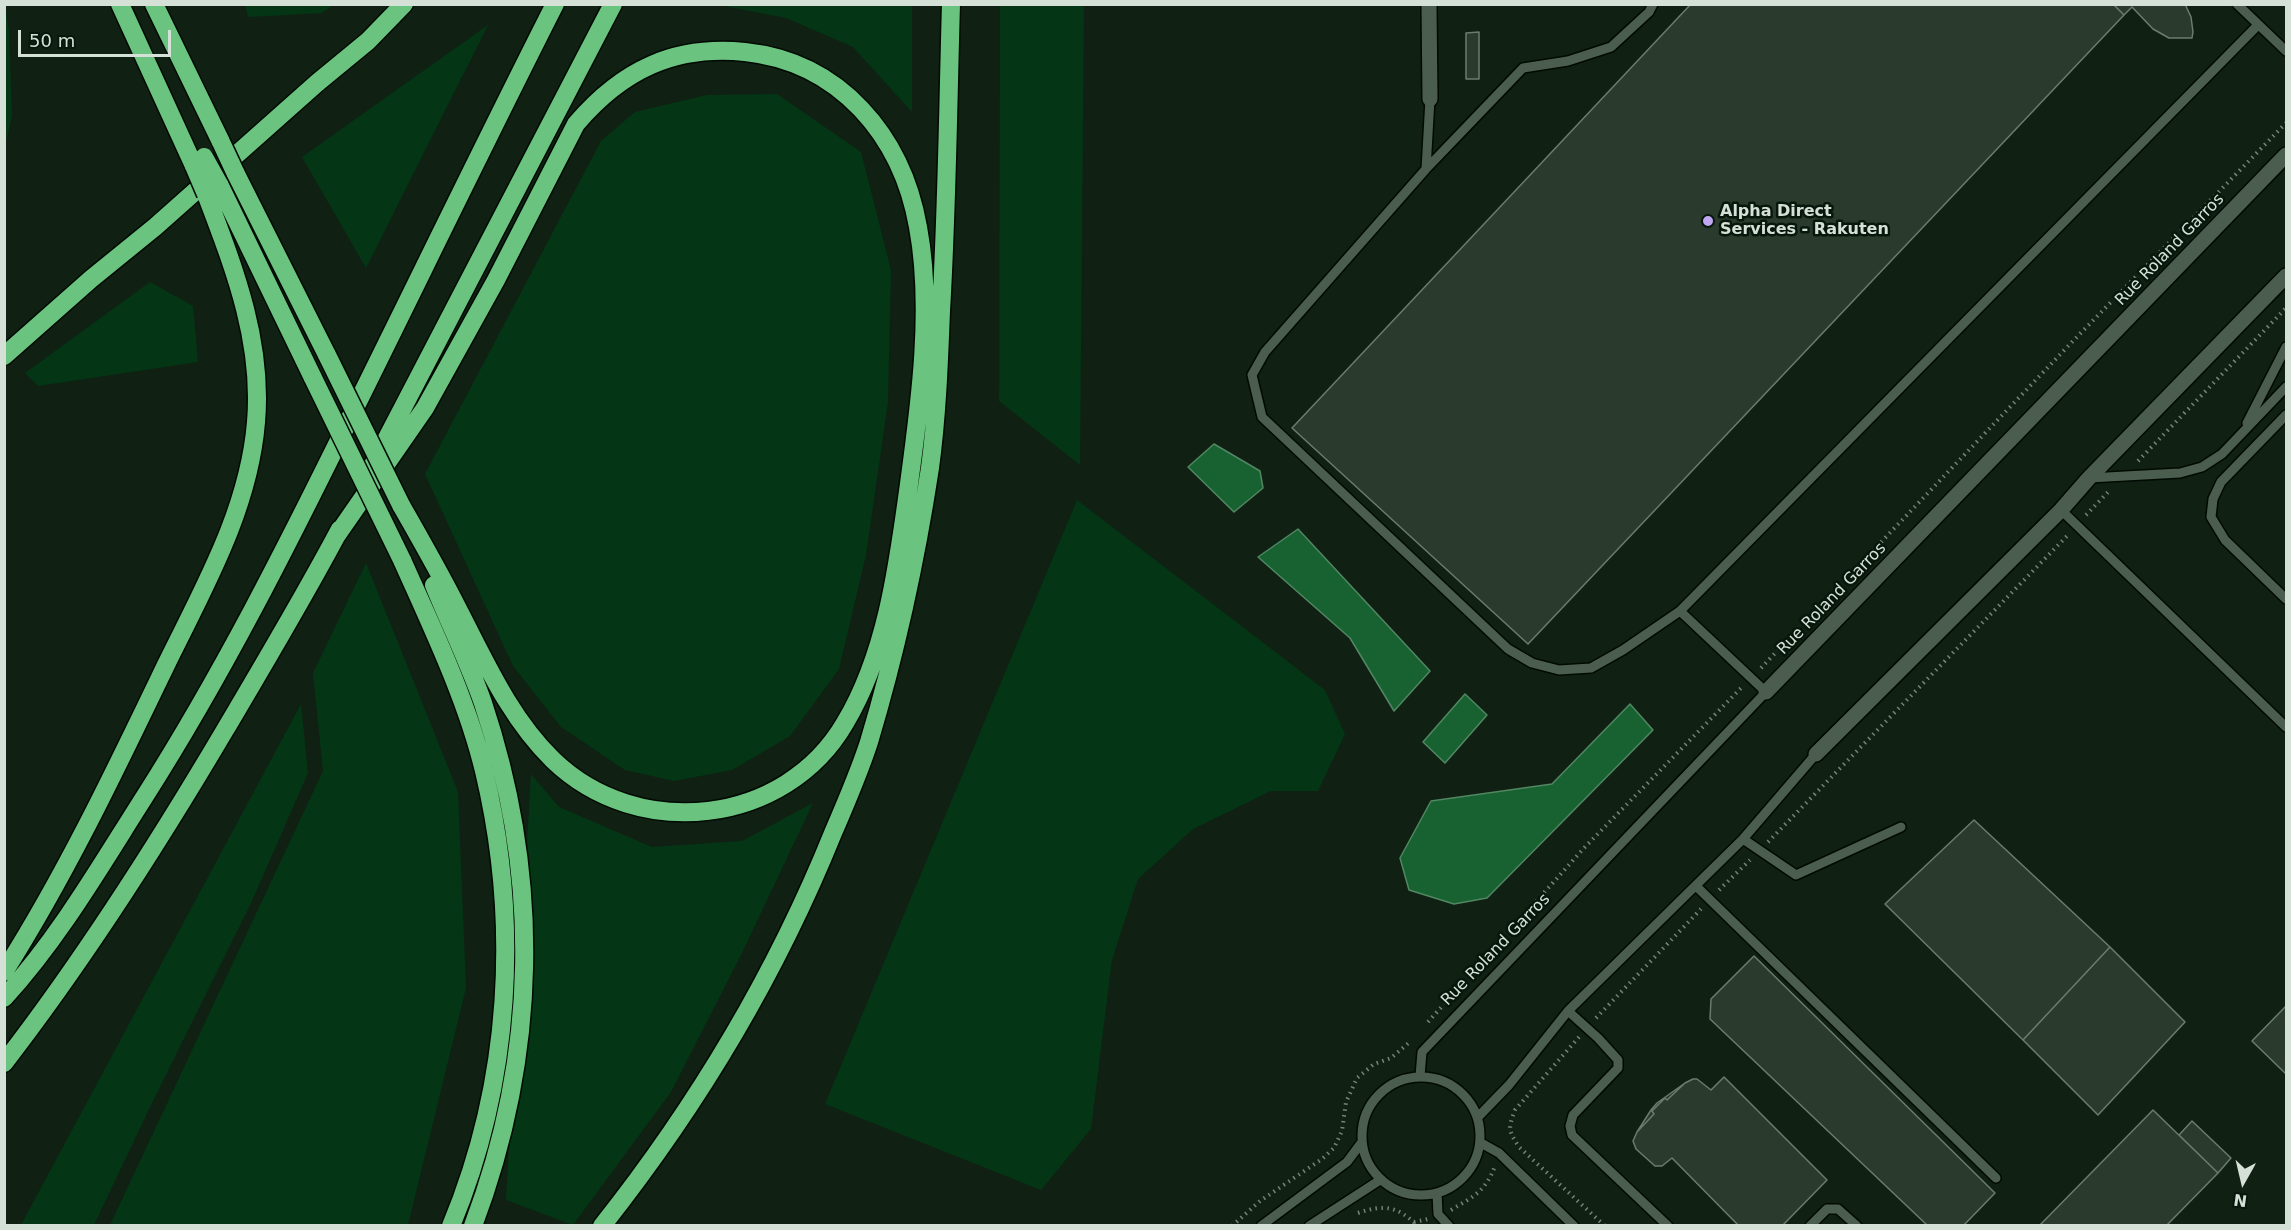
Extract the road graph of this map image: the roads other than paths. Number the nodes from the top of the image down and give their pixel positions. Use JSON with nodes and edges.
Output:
{"nodes":[{"id":1,"x":120,"y":4,"type":"edge"},
{"id":2,"x":129,"y":4,"type":"edge"},
{"id":3,"x":154,"y":4,"type":"edge"},
{"id":4,"x":404,"y":4,"type":"edge"},
{"id":5,"x":555,"y":4,"type":"edge"},
{"id":6,"x":613,"y":4,"type":"edge"},
{"id":7,"x":951,"y":4,"type":"edge"},
{"id":8,"x":1428,"y":4,"type":"edge"},
{"id":9,"x":1653,"y":4,"type":"edge"},
{"id":10,"x":2237,"y":4,"type":"edge"},
{"id":11,"x":2258,"y":25,"type":"junction"},
{"id":12,"x":2286,"y":51,"type":"edge"},
{"id":13,"x":1430,"y":99,"type":"joint"},
{"id":14,"x":2286,"y":156,"type":"edge"},
{"id":15,"x":199,"y":161,"type":"junction"},
{"id":16,"x":1426,"y":169,"type":"junction"},
{"id":17,"x":212,"y":189,"type":"junction"},
{"id":18,"x":2286,"y":276,"type":"edge"},
{"id":19,"x":2286,"y":347,"type":"edge"},
{"id":20,"x":4,"y":356,"type":"edge"},
{"id":21,"x":2286,"y":387,"type":"edge"},
{"id":22,"x":2286,"y":415,"type":"edge"},
{"id":23,"x":2242,"y":433,"type":"junction"},
{"id":24,"x":2089,"y":478,"type":"junction"},
{"id":25,"x":401,"y":505,"type":"junction"},
{"id":26,"x":2061,"y":510,"type":"junction"},
{"id":27,"x":335,"y":538,"type":"junction"},
{"id":28,"x":2286,"y":599,"type":"edge"},
{"id":29,"x":1680,"y":610,"type":"junction"},
{"id":30,"x":1766,"y":692,"type":"junction"},
{"id":31,"x":2286,"y":727,"type":"edge"},
{"id":32,"x":1816,"y":754,"type":"joint"},
{"id":33,"x":1901,"y":827,"type":"dead end"},
{"id":34,"x":1743,"y":839,"type":"junction"},
{"id":35,"x":1696,"y":886,"type":"junction"},
{"id":36,"x":4,"y":972,"type":"edge"},
{"id":37,"x":4,"y":998,"type":"edge"},
{"id":38,"x":1568,"y":1011,"type":"junction"},
{"id":39,"x":4,"y":1063,"type":"edge"},
{"id":40,"x":1420,"y":1076,"type":"junction"},
{"id":41,"x":1478,"y":1117,"type":"junction"},
{"id":42,"x":1362,"y":1142,"type":"junction"},
{"id":43,"x":1481,"y":1143,"type":"junction"},
{"id":44,"x":1996,"y":1178,"type":"dead end"},
{"id":45,"x":1380,"y":1180,"type":"junction"},
{"id":46,"x":1437,"y":1193,"type":"junction"},
{"id":47,"x":451,"y":1226,"type":"edge"},
{"id":48,"x":473,"y":1226,"type":"edge"},
{"id":49,"x":602,"y":1226,"type":"edge"},
{"id":50,"x":1261,"y":1226,"type":"edge"},
{"id":51,"x":1309,"y":1226,"type":"edge"},
{"id":52,"x":1449,"y":1226,"type":"edge"},
{"id":53,"x":1574,"y":1226,"type":"edge"},
{"id":54,"x":1668,"y":1226,"type":"edge"},
{"id":55,"x":1810,"y":1226,"type":"edge"},
{"id":56,"x":1857,"y":1226,"type":"edge"}],
"edges":[{"from":1,"to":15,"type":"highway"},
{"from":2,"to":15,"type":"highway"},
{"from":3,"to":25,"type":"highway","bridge":true},
{"from":4,"to":20,"type":"highway"},
{"from":5,"to":37,"type":"highway"},
{"from":6,"to":27,"type":"highway"},
{"from":7,"to":49,"type":"highway"},
{"from":8,"to":13,"type":"street"},
{"from":9,"to":16,"type":"lane"},
{"from":10,"to":11,"type":"lane"},
{"from":11,"to":12,"type":"lane"},
{"from":11,"to":29,"type":"lane"},
{"from":13,"to":16,"type":"lane"},
{"from":14,"to":30,"type":"street","name":"Rue Roland Garros"},
{"from":15,"to":17,"type":"highway","bridge":true},
{"from":16,"to":29,"type":"lane"},
{"from":17,"to":36,"type":"highway"},
{"from":17,"to":47,"type":"highway","bridge":true},
{"from":18,"to":24,"type":"street"},
{"from":19,"to":23,"type":"lane"},
{"from":21,"to":23,"type":"lane"},
{"from":22,"to":28,"type":"lane"},
{"from":23,"to":24,"type":"lane"},
{"from":24,"to":26,"type":"street"},
{"from":25,"to":27,"type":"highway"},
{"from":25,"to":48,"type":"highway"},
{"from":26,"to":31,"type":"lane"},
{"from":26,"to":32,"type":"street"},
{"from":27,"to":39,"type":"highway"},
{"from":29,"to":30,"type":"lane"},
{"from":30,"to":40,"type":"lane","name":"Rue Roland Garros"},
{"from":32,"to":34,"type":"lane"},
{"from":33,"to":34,"type":"lane"},
{"from":34,"to":35,"type":"lane"},
{"from":35,"to":38,"type":"lane"},
{"from":35,"to":44,"type":"lane"},
{"from":38,"to":41,"type":"lane"},
{"from":38,"to":54,"type":"lane"},
{"from":40,"to":41,"type":"lane"},
{"from":40,"to":42,"type":"lane"},
{"from":41,"to":43,"type":"lane"},
{"from":42,"to":45,"type":"lane"},
{"from":42,"to":50,"type":"lane"},
{"from":43,"to":46,"type":"lane"},
{"from":43,"to":53,"type":"lane"},
{"from":45,"to":46,"type":"lane"},
{"from":45,"to":51,"type":"lane"},
{"from":46,"to":52,"type":"lane"},
{"from":55,"to":56,"type":"lane"}]}
